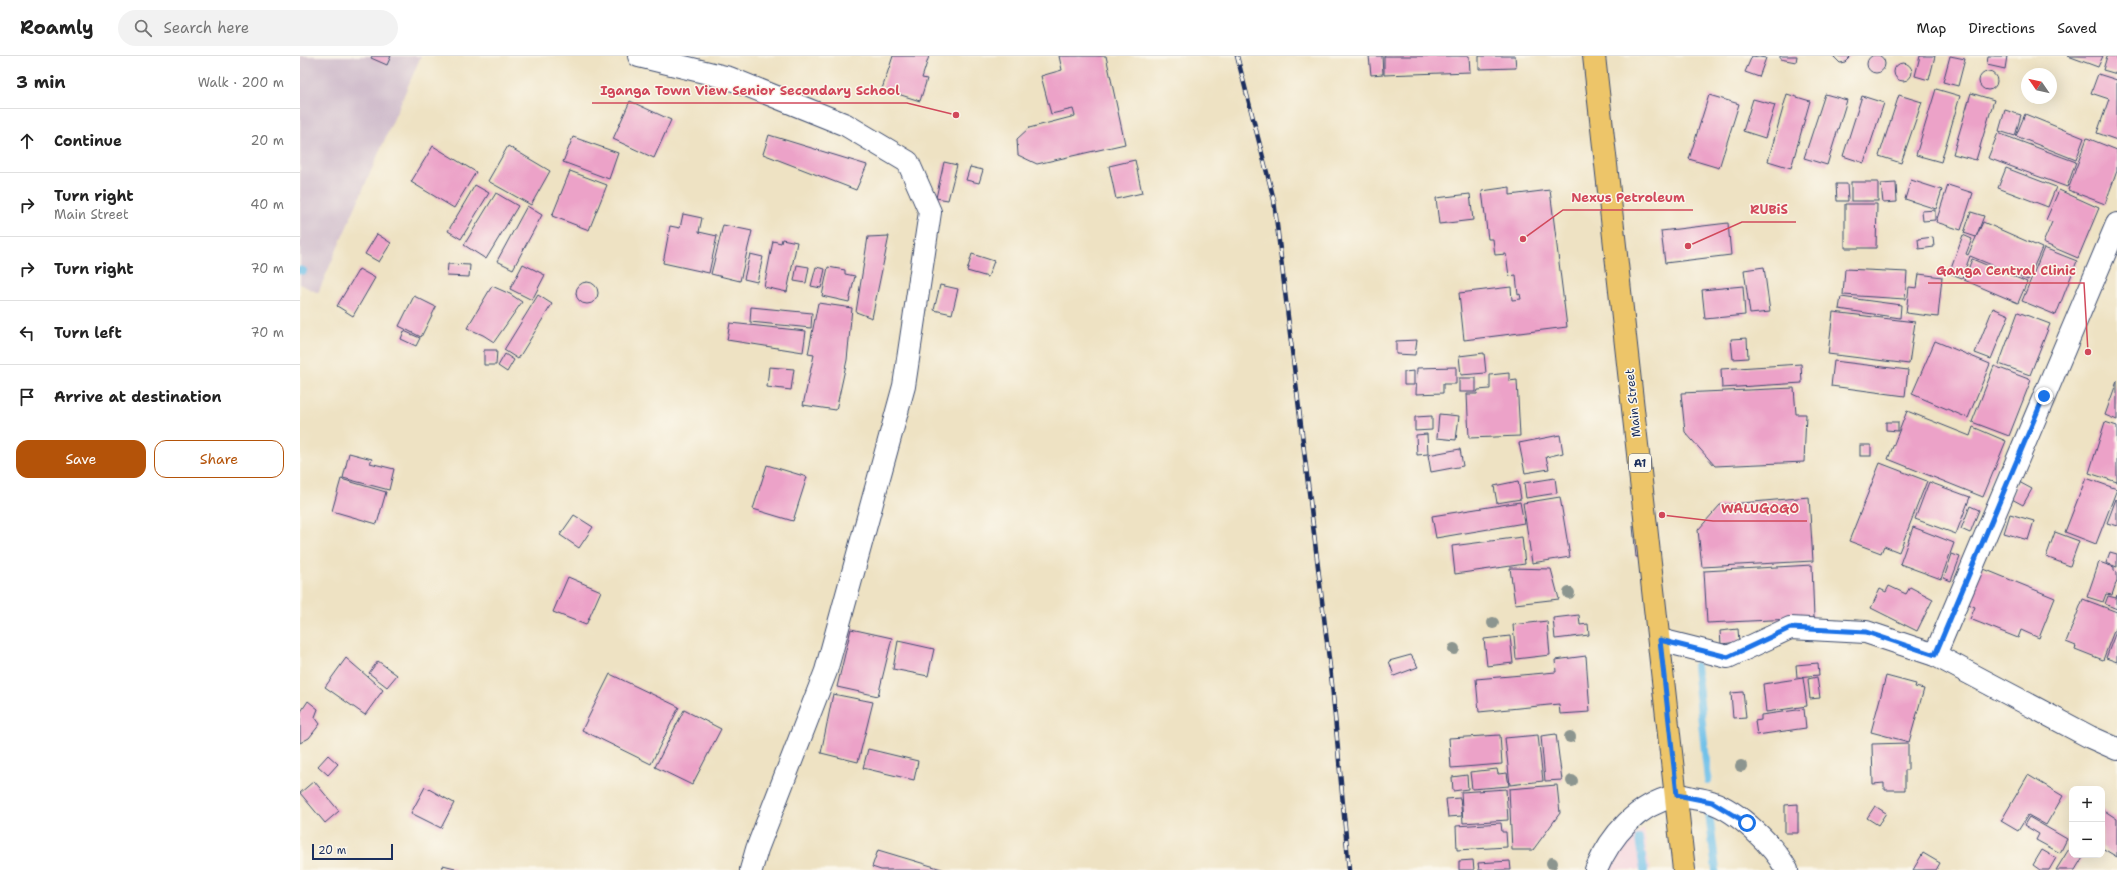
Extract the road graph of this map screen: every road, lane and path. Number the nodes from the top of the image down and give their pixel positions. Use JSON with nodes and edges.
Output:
{"nodes":[{"id":1,"x":640,"y":56,"type":"edge"},
{"id":2,"x":1594,"y":56,"type":"edge"},
{"id":3,"x":2117,"y":224,"type":"edge"},
{"id":4,"x":1660,"y":640,"type":"junction"},
{"id":5,"x":1935,"y":655,"type":"junction"},
{"id":6,"x":2117,"y":749,"type":"edge"},
{"id":7,"x":1677,"y":795,"type":"junction"},
{"id":8,"x":751,"y":870,"type":"edge"},
{"id":9,"x":1596,"y":870,"type":"edge"},
{"id":10,"x":1684,"y":870,"type":"edge"},
{"id":11,"x":1787,"y":870,"type":"edge"}],
"edges":[{"from":1,"to":8,"type":"street"},
{"from":2,"to":4,"type":"main road","name":"Main Street","number":"A1"},
{"from":3,"to":5,"type":"street"},
{"from":4,"to":5,"type":"street"},
{"from":4,"to":7,"type":"main road","name":"Main Street","number":"A1"},
{"from":5,"to":6,"type":"street"},
{"from":7,"to":9,"type":"street"},
{"from":7,"to":10,"type":"main road","name":"Main Street","number":"A1"},
{"from":7,"to":11,"type":"street"}]}
